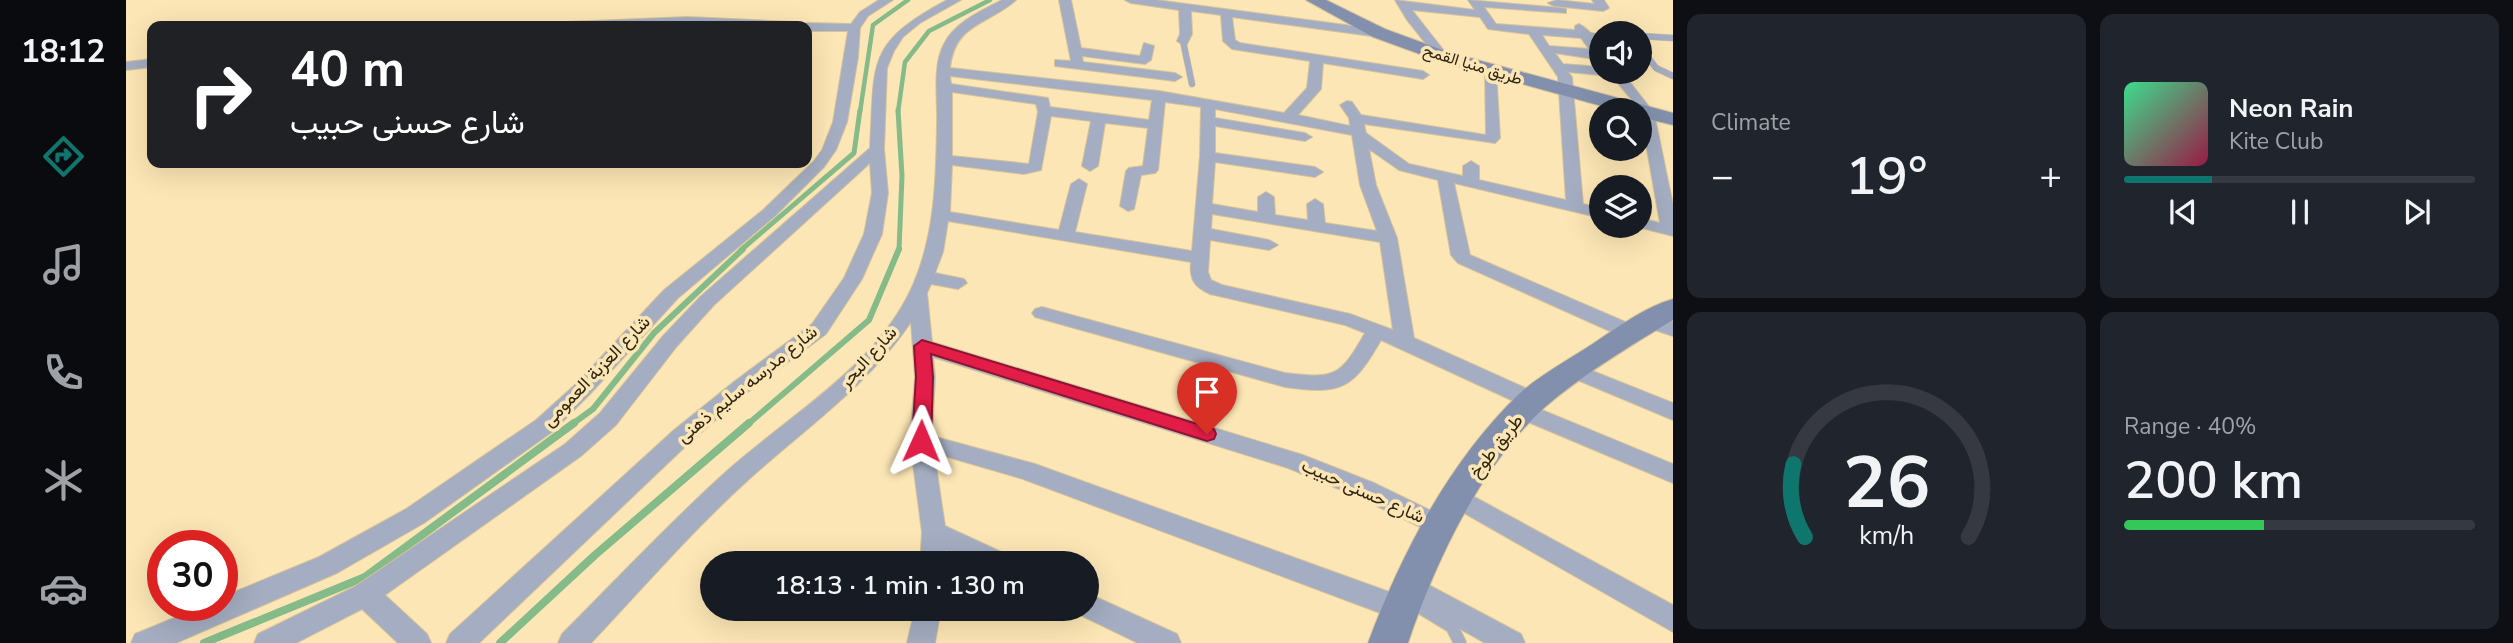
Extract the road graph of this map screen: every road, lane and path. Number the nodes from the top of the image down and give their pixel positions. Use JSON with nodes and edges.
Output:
{"nodes":[{"id":1,"x":856,"y":0,"type":"edge"},
{"id":2,"x":955,"y":0,"type":"edge"},
{"id":3,"x":1010,"y":0,"type":"edge"},
{"id":4,"x":1065,"y":0,"type":"edge"},
{"id":5,"x":1131,"y":0,"type":"edge"},
{"id":6,"x":1314,"y":0,"type":"edge"},
{"id":7,"x":1460,"y":0,"type":"edge"},
{"id":8,"x":1598,"y":0,"type":"edge"},
{"id":9,"x":1475,"y":1,"type":"edge"},
{"id":10,"x":883,"y":2,"type":"edge"},
{"id":11,"x":1402,"y":3,"type":"edge"},
{"id":12,"x":1525,"y":4,"type":"edge"},
{"id":13,"x":1212,"y":5,"type":"edge"},
{"id":14,"x":1555,"y":5,"type":"edge"},
{"id":15,"x":1185,"y":6,"type":"junction"},
{"id":16,"x":1226,"y":11,"type":"junction"},
{"id":17,"x":1485,"y":14,"type":"junction"},
{"id":18,"x":1411,"y":18,"type":"junction"},
{"id":19,"x":668,"y":21,"type":"edge"},
{"id":20,"x":706,"y":21,"type":"edge"},
{"id":21,"x":812,"y":27,"type":"edge"},
{"id":22,"x":1492,"y":27,"type":"junction"},
{"id":23,"x":854,"y":28,"type":"junction"},
{"id":24,"x":1533,"y":31,"type":"junction"},
{"id":25,"x":1549,"y":32,"type":"junction"},
{"id":26,"x":1379,"y":33,"type":"junction"},
{"id":27,"x":1586,"y":35,"type":"junction"},
{"id":28,"x":1589,"y":35,"type":"edge"},
{"id":29,"x":1652,"y":37,"type":"edge"},
{"id":30,"x":1673,"y":38,"type":"edge"},
{"id":31,"x":1589,"y":39,"type":"edge"},
{"id":32,"x":1183,"y":41,"type":"joint"},
{"id":33,"x":1147,"y":46,"type":"dead end"},
{"id":34,"x":1547,"y":49,"type":"junction"},
{"id":35,"x":1589,"y":54,"type":"edge"},
{"id":36,"x":1443,"y":56,"type":"junction"},
{"id":37,"x":1317,"y":57,"type":"junction"},
{"id":38,"x":1071,"y":61,"type":"junction"},
{"id":39,"x":1652,"y":63,"type":"edge"},
{"id":40,"x":147,"y":64,"type":"edge"},
{"id":41,"x":126,"y":66,"type":"edge"},
{"id":42,"x":1561,"y":68,"type":"junction"},
{"id":43,"x":1589,"y":70,"type":"edge"},
{"id":44,"x":1491,"y":71,"type":"junction"},
{"id":45,"x":1423,"y":75,"type":"dead end"},
{"id":46,"x":1673,"y":76,"type":"edge"},
{"id":47,"x":1175,"y":77,"type":"dead end"},
{"id":48,"x":943,"y":79,"type":"junction"},
{"id":49,"x":1192,"y":84,"type":"dead end"},
{"id":50,"x":1619,"y":84,"type":"edge"},
{"id":51,"x":1077,"y":85,"type":"junction"},
{"id":52,"x":1566,"y":92,"type":"junction"},
{"id":53,"x":1159,"y":95,"type":"junction"},
{"id":54,"x":1590,"y":98,"type":"edge"},
{"id":55,"x":1630,"y":98,"type":"edge"},
{"id":56,"x":1208,"y":103,"type":"junction"},
{"id":57,"x":1347,"y":105,"type":"dead end"},
{"id":58,"x":1045,"y":110,"type":"junction"},
{"id":59,"x":1652,"y":114,"type":"edge"},
{"id":60,"x":1289,"y":116,"type":"junction"},
{"id":61,"x":1099,"y":117,"type":"junction"},
{"id":62,"x":1673,"y":119,"type":"edge"},
{"id":63,"x":1208,"y":121,"type":"junction"},
{"id":64,"x":1155,"y":125,"type":"junction"},
{"id":65,"x":1358,"y":128,"type":"junction"},
{"id":66,"x":1305,"y":136,"type":"dead end"},
{"id":67,"x":1652,"y":145,"type":"edge"},
{"id":68,"x":877,"y":149,"type":"junction"},
{"id":69,"x":1208,"y":156,"type":"junction"},
{"id":70,"x":1656,"y":157,"type":"junction"},
{"id":71,"x":943,"y":159,"type":"junction"},
{"id":72,"x":1673,"y":161,"type":"edge"},
{"id":73,"x":1090,"y":166,"type":"dead end"},
{"id":74,"x":1471,"y":166,"type":"dead end"},
{"id":75,"x":1315,"y":172,"type":"dead end"},
{"id":76,"x":1445,"y":177,"type":"junction"},
{"id":77,"x":1472,"y":183,"type":"junction"},
{"id":78,"x":1079,"y":184,"type":"dead end"},
{"id":79,"x":1266,"y":197,"type":"dead end"},
{"id":80,"x":1315,"y":204,"type":"dead end"},
{"id":81,"x":1128,"y":206,"type":"dead end"},
{"id":82,"x":1575,"y":207,"type":"junction"},
{"id":83,"x":1204,"y":208,"type":"junction"},
{"id":84,"x":1589,"y":211,"type":"edge"},
{"id":85,"x":940,"y":215,"type":"junction"},
{"id":86,"x":1267,"y":218,"type":"junction"},
{"id":87,"x":1317,"y":226,"type":"junction"},
{"id":88,"x":1652,"y":226,"type":"edge"},
{"id":89,"x":1672,"y":231,"type":"edge"},
{"id":90,"x":1202,"y":233,"type":"junction"},
{"id":91,"x":1066,"y":236,"type":"junction"},
{"id":92,"x":1388,"y":238,"type":"junction"},
{"id":93,"x":1269,"y":246,"type":"dead end"},
{"id":94,"x":1200,"y":258,"type":"junction"},
{"id":95,"x":958,"y":283,"type":"dead end"},
{"id":96,"x":921,"y":285,"type":"junction"},
{"id":97,"x":1042,"y":313,"type":"dead end"},
{"id":98,"x":1657,"y":323,"type":"edge"},
{"id":99,"x":1377,"y":330,"type":"junction"},
{"id":100,"x":1405,"y":342,"type":"junction"},
{"id":101,"x":922,"y":346,"type":"junction"},
{"id":102,"x":1575,"y":370,"type":"junction"},
{"id":103,"x":1528,"y":406,"type":"junction"},
{"id":104,"x":1673,"y":412,"type":"edge"},
{"id":105,"x":921,"y":441,"type":"junction"},
{"id":106,"x":1673,"y":474,"type":"edge"},
{"id":107,"x":1458,"y":498,"type":"junction"},
{"id":108,"x":1441,"y":527,"type":"junction"},
{"id":109,"x":934,"y":532,"type":"junction"},
{"id":110,"x":933,"y":551,"type":"edge"},
{"id":111,"x":974,"y":551,"type":"edge"},
{"id":112,"x":366,"y":594,"type":"junction"},
{"id":113,"x":1404,"y":598,"type":"junction"},
{"id":114,"x":1099,"y":611,"type":"edge"},
{"id":115,"x":1673,"y":619,"type":"edge"},
{"id":116,"x":926,"y":621,"type":"edge"},
{"id":117,"x":145,"y":643,"type":"edge"},
{"id":118,"x":268,"y":643,"type":"edge"},
{"id":119,"x":417,"y":643,"type":"edge"},
{"id":120,"x":460,"y":643,"type":"edge"},
{"id":121,"x":572,"y":643,"type":"edge"},
{"id":122,"x":921,"y":643,"type":"edge"},
{"id":123,"x":1167,"y":643,"type":"edge"},
{"id":124,"x":1388,"y":643,"type":"edge"},
{"id":125,"x":1460,"y":643,"type":"edge"},
{"id":126,"x":1511,"y":643,"type":"edge"}],
"edges":[{"from":1,"to":10,"type":"street"},
{"from":2,"to":68,"type":"street","name":"شارع مدرسه سليم ذهنى"},
{"from":3,"to":48,"type":"street","name":"شارع البحر"},
{"from":4,"to":38,"type":"street"},
{"from":5,"to":15,"type":"street"},
{"from":6,"to":26,"type":"main road","name":"طريق منيا القمح"},
{"from":7,"to":9,"type":"street"},
{"from":8,"to":14,"type":"street"},
{"from":9,"to":12,"type":"street"},
{"from":9,"to":17,"type":"street"},
{"from":10,"to":23,"type":"street"},
{"from":11,"to":17,"type":"street"},
{"from":11,"to":18,"type":"street"},
{"from":12,"to":14,"type":"street"},
{"from":12,"to":25,"type":"street"},
{"from":13,"to":15,"type":"street"},
{"from":13,"to":16,"type":"street"},
{"from":14,"to":27,"type":"street"},
{"from":15,"to":32,"type":"street"},
{"from":16,"to":26,"type":"street"},
{"from":16,"to":37,"type":"street"},
{"from":17,"to":22,"type":"street"},
{"from":18,"to":22,"type":"street"},
{"from":18,"to":36,"type":"street"},
{"from":19,"to":20,"type":"street"},
{"from":21,"to":23,"type":"street"},
{"from":22,"to":24,"type":"street"},
{"from":23,"to":117,"type":"street","name":"شارع العزبة العمومى"},
{"from":24,"to":25,"type":"street"},
{"from":24,"to":34,"type":"street"},
{"from":25,"to":27,"type":"street"},
{"from":26,"to":36,"type":"main road","name":"طريق منيا القمح"},
{"from":27,"to":28,"type":"lane"},
{"from":27,"to":31,"type":"street"},
{"from":29,"to":30,"type":"lane"},
{"from":32,"to":49,"type":"lane"},
{"from":33,"to":38,"type":"street"},
{"from":34,"to":35,"type":"street"},
{"from":34,"to":42,"type":"street"},
{"from":36,"to":44,"type":"main road","name":"طريق منيا القمح"},
{"from":37,"to":45,"type":"street"},
{"from":37,"to":60,"type":"street"},
{"from":38,"to":47,"type":"street"},
{"from":38,"to":51,"type":"street"},
{"from":39,"to":46,"type":"lane"},
{"from":40,"to":41,"type":"street"},
{"from":42,"to":43,"type":"street"},
{"from":42,"to":52,"type":"street"},
{"from":44,"to":52,"type":"main road","name":"طريق منيا القمح"},
{"from":44,"to":65,"type":"street"},
{"from":48,"to":51,"type":"street"},
{"from":48,"to":58,"type":"street"},
{"from":48,"to":71,"type":"street","name":"شارع البحر"},
{"from":50,"to":55,"type":"street"},
{"from":51,"to":53,"type":"street"},
{"from":52,"to":54,"type":"main road","name":"طريق منيا القمح"},
{"from":52,"to":82,"type":"street"},
{"from":53,"to":56,"type":"street"},
{"from":53,"to":64,"type":"street"},
{"from":56,"to":60,"type":"street"},
{"from":56,"to":63,"type":"street"},
{"from":57,"to":65,"type":"street"},
{"from":58,"to":61,"type":"street"},
{"from":58,"to":71,"type":"street"},
{"from":59,"to":62,"type":"main road","name":"طريق منيا القمح"},
{"from":60,"to":65,"type":"street"},
{"from":61,"to":64,"type":"street"},
{"from":61,"to":73,"type":"street"},
{"from":63,"to":66,"type":"street"},
{"from":63,"to":69,"type":"street"},
{"from":64,"to":81,"type":"street"},
{"from":65,"to":76,"type":"street"},
{"from":65,"to":92,"type":"street"},
{"from":67,"to":70,"type":"street"},
{"from":68,"to":112,"type":"street"},
{"from":68,"to":120,"type":"street","name":"شارع مدرسه سليم ذهنى"},
{"from":69,"to":75,"type":"street"},
{"from":69,"to":83,"type":"street"},
{"from":70,"to":72,"type":"street"},
{"from":70,"to":89,"type":"street"},
{"from":71,"to":85,"type":"street","name":"شارع البحر"},
{"from":74,"to":77,"type":"street"},
{"from":76,"to":77,"type":"street"},
{"from":76,"to":98,"type":"street"},
{"from":77,"to":82,"type":"street"},
{"from":78,"to":91,"type":"street"},
{"from":79,"to":86,"type":"street"},
{"from":80,"to":87,"type":"street"},
{"from":82,"to":84,"type":"street"},
{"from":83,"to":86,"type":"street"},
{"from":83,"to":90,"type":"street"},
{"from":85,"to":91,"type":"street"},
{"from":85,"to":96,"type":"street","name":"شارع البحر"},
{"from":86,"to":87,"type":"street"},
{"from":87,"to":92,"type":"street"},
{"from":88,"to":89,"type":"street"},
{"from":90,"to":93,"type":"street"},
{"from":90,"to":94,"type":"street"},
{"from":91,"to":94,"type":"street"},
{"from":92,"to":100,"type":"street"},
{"from":94,"to":99,"type":"street"},
{"from":95,"to":96,"type":"street"},
{"from":96,"to":101,"type":"street"},
{"from":96,"to":121,"type":"street","name":"شارع البحر"},
{"from":97,"to":99,"type":"street"},
{"from":98,"to":102,"type":"main road","name":"طريق طوخ"},
{"from":99,"to":100,"type":"street"},
{"from":100,"to":103,"type":"street"},
{"from":101,"to":105,"type":"street"},
{"from":101,"to":108,"type":"street","name":"شارع حسنى حبيب"},
{"from":102,"to":103,"type":"main road","name":"طريق طوخ"},
{"from":102,"to":104,"type":"street"},
{"from":103,"to":106,"type":"street"},
{"from":103,"to":107,"type":"main road","name":"طريق طوخ"},
{"from":105,"to":109,"type":"street"},
{"from":105,"to":113,"type":"street"},
{"from":107,"to":108,"type":"main road","name":"طريق طوخ"},
{"from":107,"to":115,"type":"street"},
{"from":108,"to":113,"type":"main road","name":"طريق طوخ"},
{"from":109,"to":110,"type":"street"},
{"from":109,"to":111,"type":"street"},
{"from":112,"to":118,"type":"street"},
{"from":112,"to":119,"type":"street"},
{"from":113,"to":124,"type":"main road","name":"طريق طوخ"},
{"from":113,"to":125,"type":"lane"},
{"from":113,"to":126,"type":"street"},
{"from":114,"to":123,"type":"street"},
{"from":116,"to":122,"type":"street"}]}
